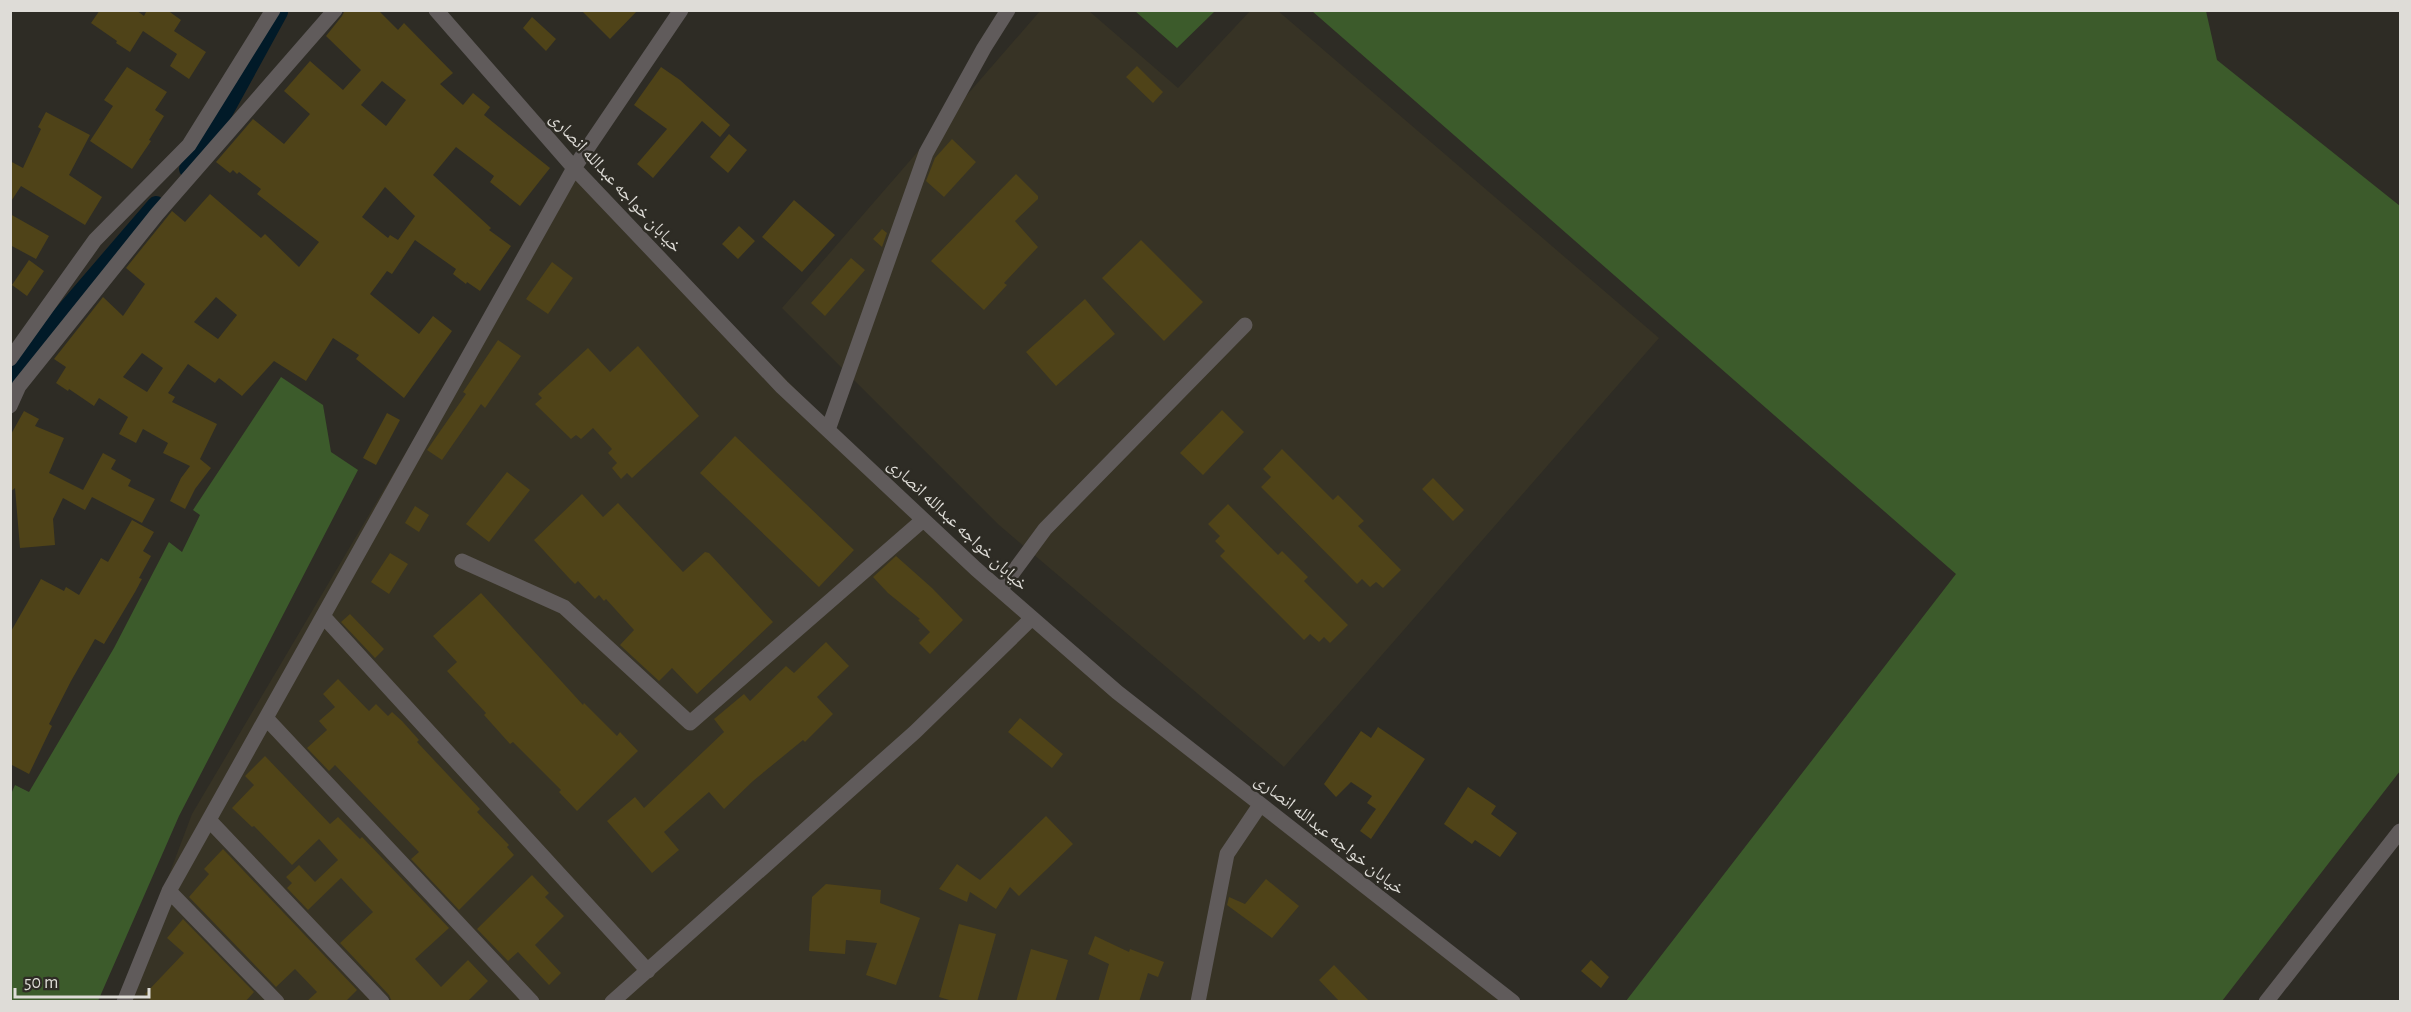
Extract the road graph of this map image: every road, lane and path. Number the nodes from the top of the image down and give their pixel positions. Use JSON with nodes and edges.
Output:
{"nodes":[{"id":1,"x":273,"y":10,"type":"edge"},
{"id":2,"x":336,"y":10,"type":"edge"},
{"id":3,"x":436,"y":10,"type":"edge"},
{"id":4,"x":681,"y":10,"type":"edge"},
{"id":5,"x":1008,"y":10,"type":"edge"},
{"id":6,"x":574,"y":168,"type":"junction"},
{"id":7,"x":1245,"y":325,"type":"dead end"},
{"id":8,"x":10,"y":359,"type":"edge"},
{"id":9,"x":10,"y":406,"type":"edge"},
{"id":10,"x":828,"y":430,"type":"junction"},
{"id":11,"x":923,"y":519,"type":"junction"},
{"id":12,"x":462,"y":561,"type":"dead end"},
{"id":13,"x":1000,"y":590,"type":"junction"},
{"id":14,"x":323,"y":616,"type":"junction"},
{"id":15,"x":1031,"y":619,"type":"junction"},
{"id":16,"x":266,"y":718,"type":"junction"},
{"id":17,"x":1260,"y":805,"type":"junction"},
{"id":18,"x":209,"y":820,"type":"junction"},
{"id":19,"x":2400,"y":831,"type":"edge"},
{"id":20,"x":169,"y":891,"type":"junction"},
{"id":21,"x":648,"y":970,"type":"junction"},
{"id":22,"x":124,"y":1002,"type":"edge"},
{"id":23,"x":277,"y":1002,"type":"edge"},
{"id":24,"x":382,"y":1002,"type":"edge"},
{"id":25,"x":532,"y":1002,"type":"edge"},
{"id":26,"x":612,"y":1002,"type":"edge"},
{"id":27,"x":1197,"y":1002,"type":"edge"},
{"id":28,"x":1513,"y":1002,"type":"edge"},
{"id":29,"x":2266,"y":1002,"type":"edge"}],
"edges":[{"from":1,"to":8,"type":"street"},
{"from":2,"to":9,"type":"street"},
{"from":3,"to":6,"type":"street","name":"خیابان خواجه عبدالله انصاری"},
{"from":4,"to":6,"type":"street"},
{"from":5,"to":10,"type":"street"},
{"from":6,"to":10,"type":"street","name":"خیابان خواجه عبدالله انصاری"},
{"from":6,"to":14,"type":"street"},
{"from":7,"to":13,"type":"street"},
{"from":10,"to":11,"type":"street","name":"خیابان خواجه عبدالله انصاری"},
{"from":11,"to":12,"type":"street"},
{"from":11,"to":13,"type":"street","name":"خیابان خواجه عبدالله انصاری"},
{"from":13,"to":15,"type":"street","name":"خیابان خواجه عبدالله انصاری"},
{"from":14,"to":16,"type":"street"},
{"from":14,"to":21,"type":"street"},
{"from":15,"to":17,"type":"street","name":"خیابان خواجه عبدالله انصاری"},
{"from":15,"to":21,"type":"street"},
{"from":16,"to":18,"type":"street"},
{"from":16,"to":25,"type":"street"},
{"from":17,"to":27,"type":"street"},
{"from":17,"to":28,"type":"street","name":"خیابان خواجه عبدالله انصاری"},
{"from":18,"to":20,"type":"street"},
{"from":18,"to":24,"type":"street"},
{"from":19,"to":29,"type":"street"},
{"from":20,"to":22,"type":"street"},
{"from":20,"to":23,"type":"street"},
{"from":21,"to":26,"type":"street"}]}
